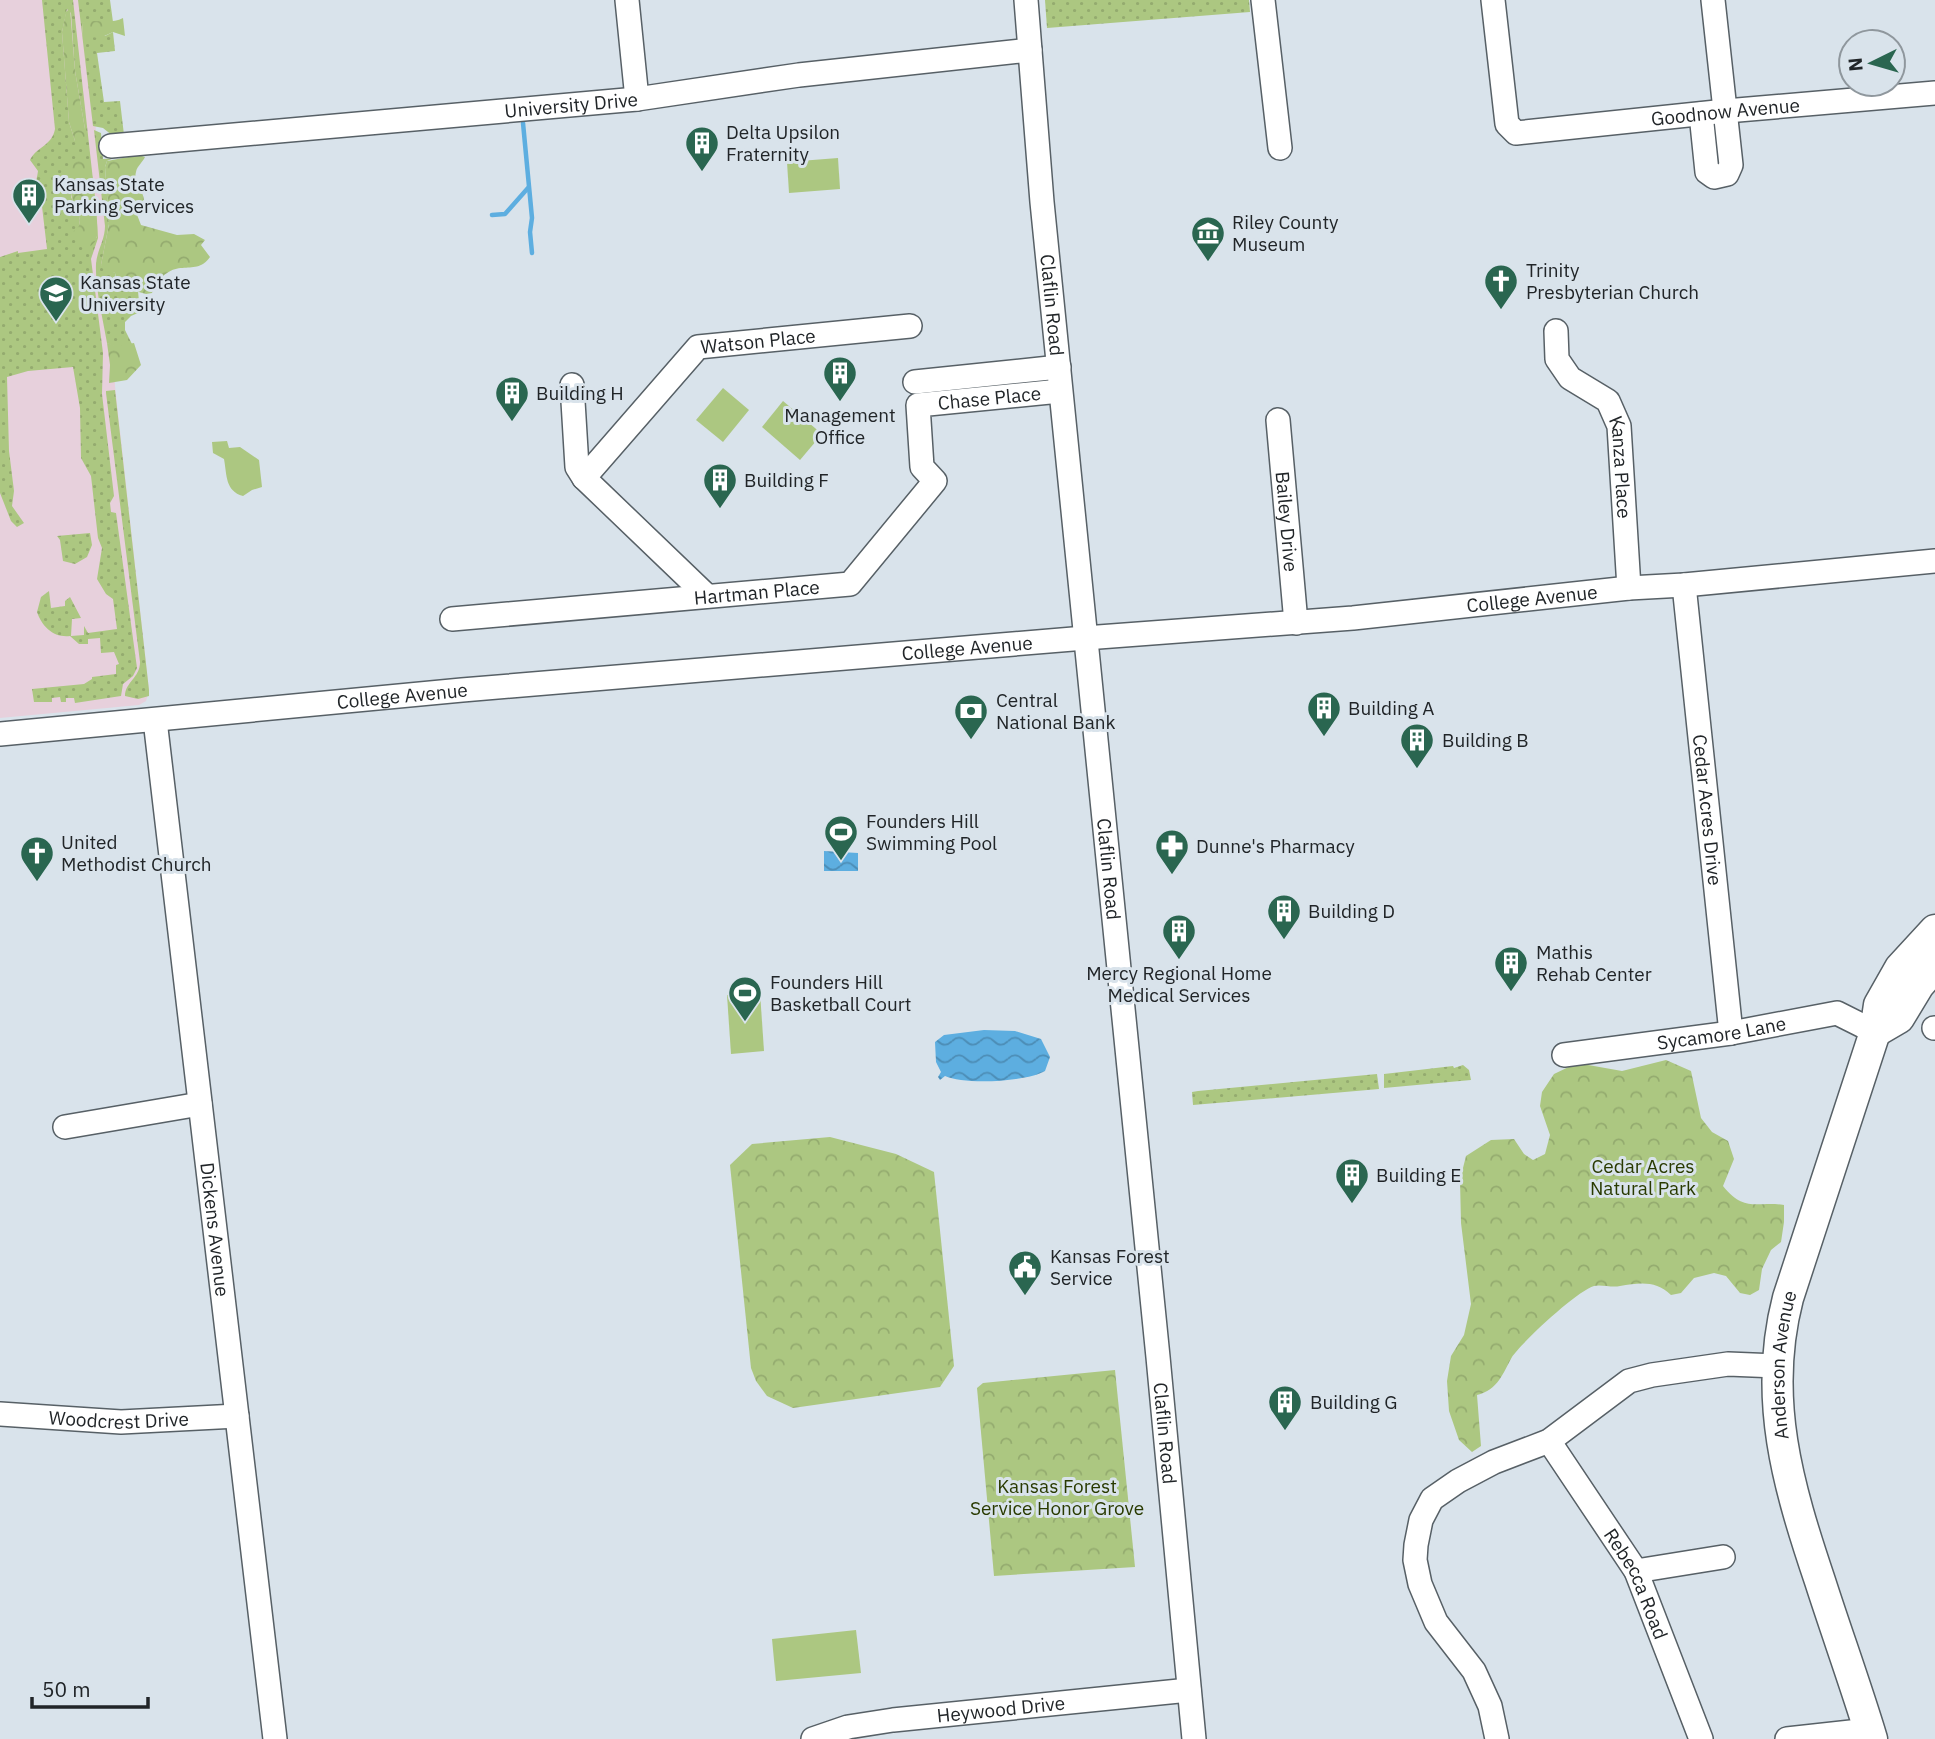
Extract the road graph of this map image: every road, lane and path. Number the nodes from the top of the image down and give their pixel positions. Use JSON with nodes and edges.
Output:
{"nodes":[{"id":1,"x":627,"y":0,"type":"edge"},
{"id":2,"x":1026,"y":0,"type":"edge"},
{"id":3,"x":1263,"y":0,"type":"edge"},
{"id":4,"x":1493,"y":0,"type":"edge"},
{"id":5,"x":1713,"y":0,"type":"edge"},
{"id":6,"x":1030,"y":50,"type":"junction"},
{"id":7,"x":1935,"y":93,"type":"edge"},
{"id":8,"x":637,"y":99,"type":"junction"},
{"id":9,"x":1726,"y":111,"type":"junction"},
{"id":10,"x":1700,"y":114,"type":"junction"},
{"id":11,"x":111,"y":146,"type":"dead end"},
{"id":12,"x":1280,"y":148,"type":"dead end"},
{"id":13,"x":910,"y":326,"type":"dead end"},
{"id":14,"x":1556,"y":331,"type":"dead end"},
{"id":15,"x":1059,"y":367,"type":"junction"},
{"id":16,"x":572,"y":386,"type":"dead end"},
{"id":17,"x":1060,"y":391,"type":"junction"},
{"id":18,"x":916,"y":393,"type":"junction"},
{"id":19,"x":1278,"y":420,"type":"dead end"},
{"id":20,"x":584,"y":478,"type":"junction"},
{"id":21,"x":1935,"y":561,"type":"edge"},
{"id":22,"x":1684,"y":585,"type":"junction"},
{"id":23,"x":1629,"y":588,"type":"junction"},
{"id":24,"x":707,"y":596,"type":"junction"},
{"id":25,"x":452,"y":619,"type":"dead end"},
{"id":26,"x":1296,"y":623,"type":"junction"},
{"id":27,"x":1085,"y":638,"type":"junction"},
{"id":28,"x":155,"y":720,"type":"junction"},
{"id":29,"x":0,"y":734,"type":"edge"},
{"id":30,"x":1935,"y":930,"type":"edge"},
{"id":31,"x":1935,"y":967,"type":"edge"},
{"id":32,"x":1875,"y":1032,"type":"junction"},
{"id":33,"x":1731,"y":1033,"type":"junction"},
{"id":34,"x":1564,"y":1055,"type":"dead end"},
{"id":35,"x":200,"y":1104,"type":"junction"},
{"id":36,"x":65,"y":1127,"type":"dead end"},
{"id":37,"x":1777,"y":1366,"type":"junction"},
{"id":38,"x":0,"y":1414,"type":"edge"},
{"id":39,"x":237,"y":1416,"type":"junction"},
{"id":40,"x":1549,"y":1441,"type":"junction"},
{"id":41,"x":1723,"y":1557,"type":"dead end"},
{"id":42,"x":1636,"y":1571,"type":"junction"},
{"id":43,"x":1189,"y":1690,"type":"junction"},
{"id":44,"x":1871,"y":1734,"type":"edge"},
{"id":45,"x":275,"y":1739,"type":"edge"},
{"id":46,"x":813,"y":1739,"type":"edge"},
{"id":47,"x":1194,"y":1739,"type":"edge"},
{"id":48,"x":1497,"y":1739,"type":"edge"},
{"id":49,"x":1701,"y":1739,"type":"edge"},
{"id":50,"x":1787,"y":1739,"type":"edge"}],
"edges":[{"from":1,"to":8,"type":"street"},
{"from":2,"to":6,"type":"street","name":"Claflin Road"},
{"from":3,"to":12,"type":"street"},
{"from":4,"to":10,"type":"street","name":"Goodnow Avenue"},
{"from":5,"to":9,"type":"street"},
{"from":6,"to":8,"type":"street","name":"University Drive"},
{"from":6,"to":15,"type":"street","name":"Claflin Road"},
{"from":7,"to":9,"type":"street","name":"Goodnow Avenue"},
{"from":8,"to":11,"type":"street","name":"University Drive"},
{"from":9,"to":10,"type":"street","name":"Goodnow Avenue"},
{"from":9,"to":10,"type":"street"},
{"from":13,"to":20,"type":"street","name":"Watson Place"},
{"from":14,"to":23,"type":"street","name":"Kanza Place"},
{"from":15,"to":17,"type":"street","name":"Claflin Road"},
{"from":15,"to":18,"type":"street","name":"Chase Place"},
{"from":16,"to":20,"type":"street"},
{"from":17,"to":18,"type":"street","name":"Chase Place"},
{"from":17,"to":27,"type":"street","name":"Claflin Road"},
{"from":18,"to":24,"type":"street","name":"Hartman Place"},
{"from":19,"to":26,"type":"street","name":"Bailey Drive"},
{"from":20,"to":24,"type":"street"},
{"from":21,"to":22,"type":"street","name":"College Avenue"},
{"from":22,"to":23,"type":"street","name":"College Avenue"},
{"from":22,"to":33,"type":"street","name":"Cedar Acres Drive"},
{"from":23,"to":26,"type":"street","name":"College Avenue"},
{"from":24,"to":25,"type":"street","name":"Hartman Place"},
{"from":26,"to":27,"type":"street","name":"College Avenue"},
{"from":27,"to":28,"type":"street","name":"College Avenue"},
{"from":27,"to":43,"type":"street","name":"Claflin Road"},
{"from":28,"to":29,"type":"street","name":"College Avenue"},
{"from":28,"to":35,"type":"street","name":"Dickens Avenue"},
{"from":30,"to":32,"type":"main road","name":"Anderson Avenue"},
{"from":31,"to":32,"type":"main road"},
{"from":32,"to":33,"type":"street","name":"Sycamore Lane"},
{"from":32,"to":37,"type":"main road","name":"Anderson Avenue"},
{"from":33,"to":34,"type":"street","name":"Sycamore Lane"},
{"from":35,"to":36,"type":"street"},
{"from":35,"to":39,"type":"street","name":"Dickens Avenue"},
{"from":37,"to":40,"type":"street"},
{"from":37,"to":44,"type":"main road","name":"Anderson Avenue"},
{"from":38,"to":39,"type":"street","name":"Woodcrest Drive"},
{"from":39,"to":45,"type":"street","name":"Dickens Avenue"},
{"from":40,"to":42,"type":"street","name":"Rebecca Road"},
{"from":40,"to":48,"type":"street"},
{"from":41,"to":42,"type":"street"},
{"from":42,"to":49,"type":"street","name":"Rebecca Road"},
{"from":43,"to":46,"type":"street","name":"Heywood Drive"},
{"from":43,"to":47,"type":"street","name":"Claflin Road"},
{"from":44,"to":50,"type":"street"}]}
